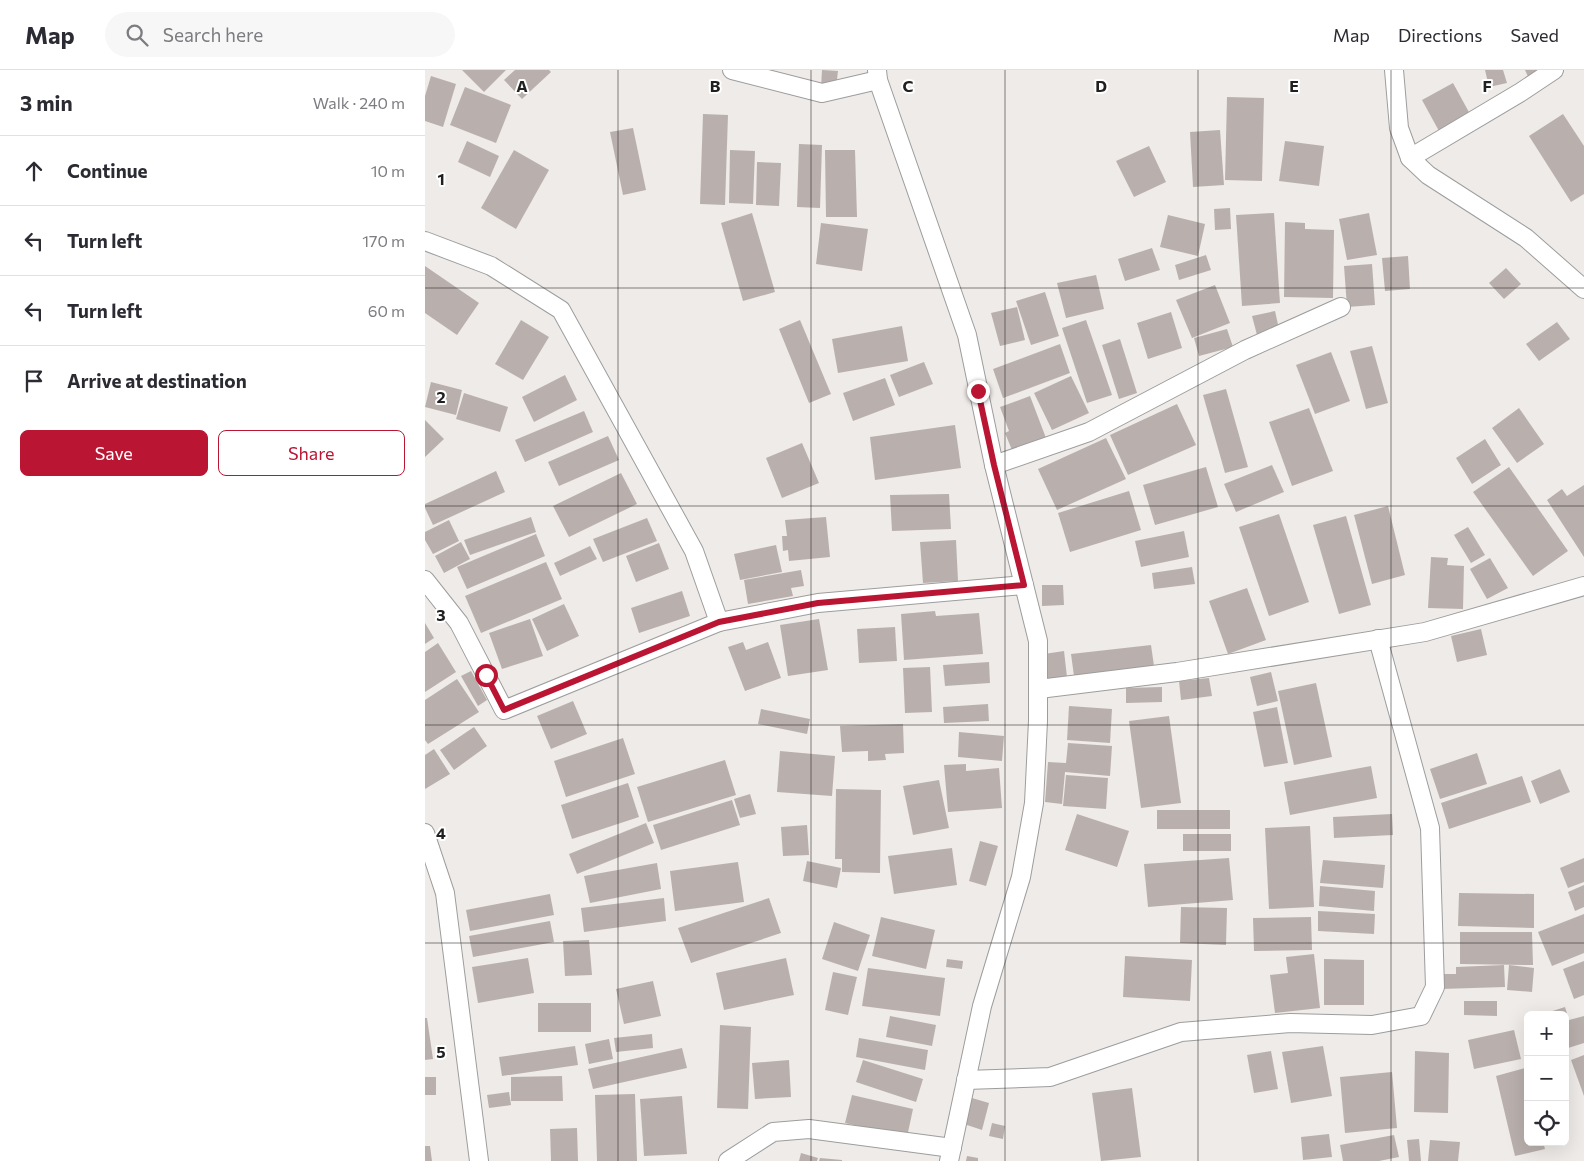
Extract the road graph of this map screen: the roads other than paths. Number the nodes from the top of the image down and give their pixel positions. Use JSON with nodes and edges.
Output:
{"nodes":[{"id":1,"x":732,"y":70,"type":"edge"},
{"id":2,"x":1394,"y":70,"type":"edge"},
{"id":3,"x":1554,"y":70,"type":"edge"},
{"id":4,"x":877,"y":75,"type":"edge"},
{"id":5,"x":1410,"y":158,"type":"junction"},
{"id":6,"x":425,"y":240,"type":"edge"},
{"id":7,"x":1584,"y":288,"type":"edge"},
{"id":8,"x":1341,"y":307,"type":"dead end"},
{"id":9,"x":994,"y":465,"type":"junction"},
{"id":10,"x":425,"y":580,"type":"edge"},
{"id":11,"x":1024,"y":585,"type":"junction"},
{"id":12,"x":1584,"y":586,"type":"edge"},
{"id":13,"x":719,"y":622,"type":"junction"},
{"id":14,"x":1378,"y":639,"type":"junction"},
{"id":15,"x":1039,"y":689,"type":"junction"},
{"id":16,"x":425,"y":833,"type":"edge"},
{"id":17,"x":966,"y":1080,"type":"junction"},
{"id":18,"x":950,"y":1154,"type":"edge"},
{"id":19,"x":479,"y":1161,"type":"edge"},
{"id":20,"x":728,"y":1161,"type":"edge"}],
"edges":[{"from":1,"to":4,"type":"street"},
{"from":2,"to":5,"type":"street"},
{"from":3,"to":5,"type":"street"},
{"from":4,"to":9,"type":"street"},
{"from":5,"to":7,"type":"street"},
{"from":6,"to":13,"type":"street"},
{"from":8,"to":9,"type":"street"},
{"from":9,"to":11,"type":"street"},
{"from":10,"to":13,"type":"street"},
{"from":11,"to":13,"type":"street"},
{"from":11,"to":15,"type":"street"},
{"from":12,"to":14,"type":"street"},
{"from":14,"to":15,"type":"street"},
{"from":14,"to":17,"type":"street"},
{"from":15,"to":17,"type":"street"},
{"from":16,"to":19,"type":"street"},
{"from":17,"to":18,"type":"street"},
{"from":18,"to":20,"type":"street"}]}
